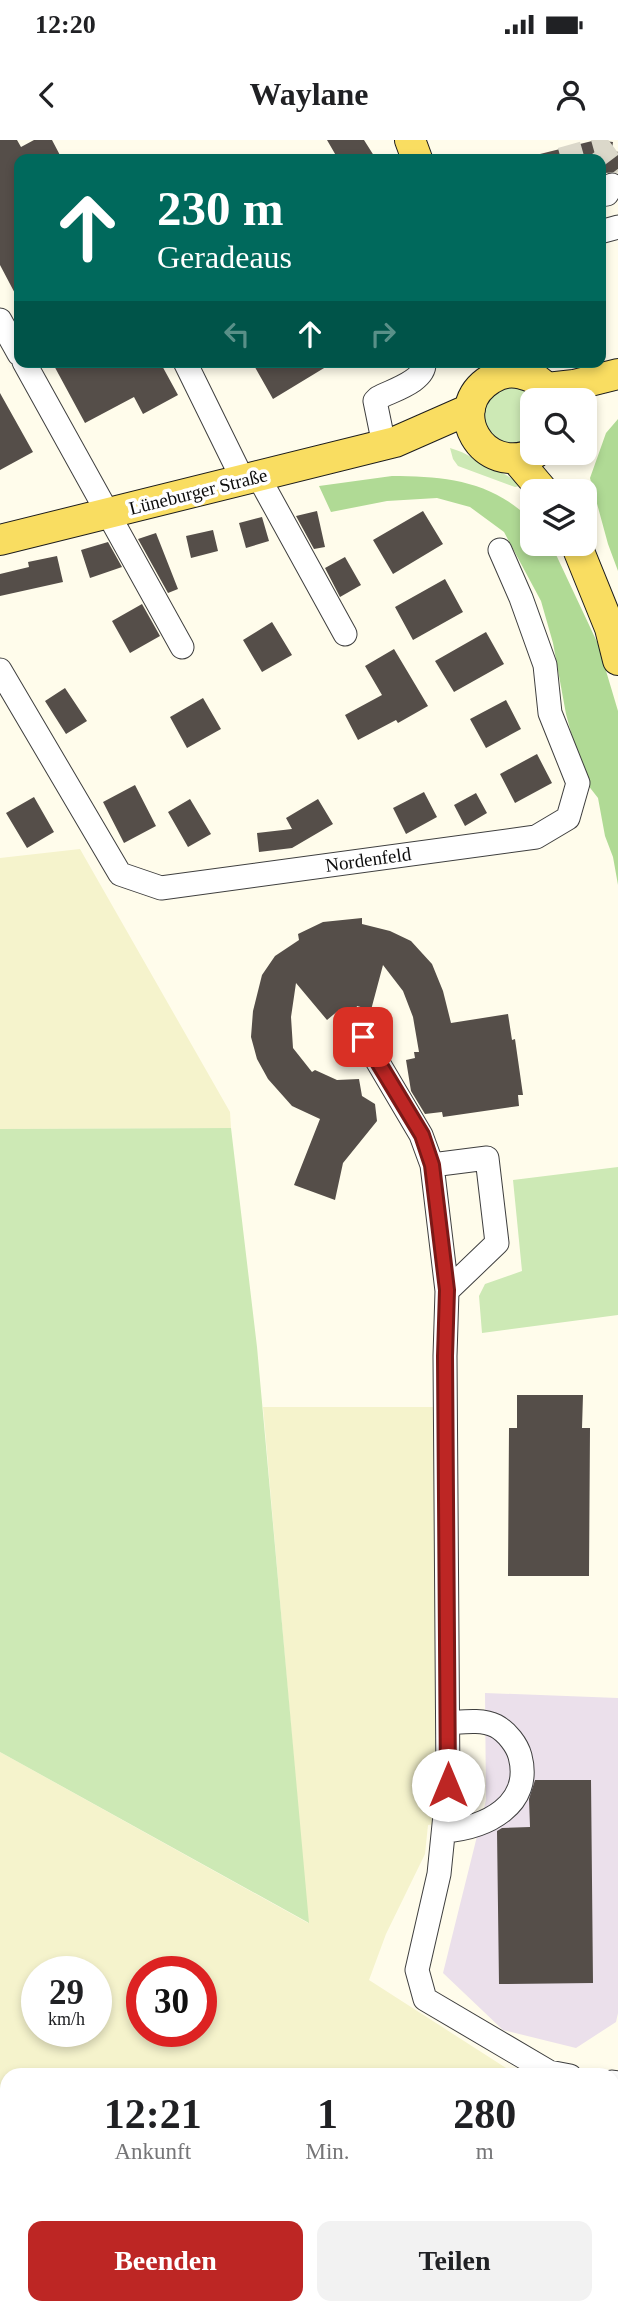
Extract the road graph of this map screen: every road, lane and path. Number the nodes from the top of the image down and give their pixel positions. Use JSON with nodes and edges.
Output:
{"nodes":[{"id":1,"x":0,"y":320,"type":"edge"},
{"id":2,"x":14,"y":345,"type":"edge"},
{"id":3,"x":27,"y":368,"type":"edge"},
{"id":4,"x":188,"y":368,"type":"edge"},
{"id":5,"x":424,"y":368,"type":"edge"},
{"id":6,"x":505,"y":368,"type":"edge"},
{"id":7,"x":618,"y":374,"type":"edge"},
{"id":8,"x":476,"y":386,"type":"edge"},
{"id":9,"x":544,"y":388,"type":"edge"},
{"id":10,"x":567,"y":388,"type":"edge"},
{"id":11,"x":618,"y":391,"type":"edge"},
{"id":12,"x":597,"y":400,"type":"edge"},
{"id":13,"x":476,"y":438,"type":"junction"},
{"id":14,"x":390,"y":443,"type":"junction"},
{"id":15,"x":520,"y":455,"type":"edge"},
{"id":16,"x":251,"y":478,"type":"junction"},
{"id":17,"x":107,"y":514,"type":"junction"},
{"id":18,"x":0,"y":540,"type":"edge"},
{"id":19,"x":499,"y":550,"type":"dead end"},
{"id":20,"x":581,"y":556,"type":"edge"},
{"id":21,"x":345,"y":634,"type":"dead end"},
{"id":22,"x":182,"y":648,"type":"dead end"},
{"id":23,"x":618,"y":660,"type":"edge"},
{"id":24,"x":0,"y":670,"type":"edge"},
{"id":25,"x":363,"y":1037,"type":"dead end"},
{"id":26,"x":432,"y":1165,"type":"junction"},
{"id":27,"x":447,"y":1290,"type":"junction"},
{"id":28,"x":448,"y":1723,"type":"junction"},
{"id":29,"x":444,"y":1830,"type":"junction"},
{"id":30,"x":542,"y":2068,"type":"edge"}],
"edges":[{"from":1,"to":2,"type":"street"},
{"from":3,"to":17,"type":"street"},
{"from":4,"to":16,"type":"street"},
{"from":5,"to":14,"type":"street"},
{"from":6,"to":8,"type":"main road","name":"Lüneburger Straße"},
{"from":6,"to":9,"type":"main road","name":"Lüneburger Straße"},
{"from":7,"to":10,"type":"main road","name":"Lüneburger Straße"},
{"from":8,"to":13,"type":"main road"},
{"from":8,"to":14,"type":"main road","name":"Lüneburger Straße"},
{"from":11,"to":12,"type":"main road"},
{"from":13,"to":14,"type":"main road","name":"Lüneburger Straße"},
{"from":13,"to":15,"type":"main road"},
{"from":14,"to":16,"type":"main road","name":"Lüneburger Straße"},
{"from":16,"to":17,"type":"main road","name":"Lüneburger Straße"},
{"from":16,"to":21,"type":"street"},
{"from":17,"to":18,"type":"main road","name":"Lüneburger Straße"},
{"from":17,"to":22,"type":"street"},
{"from":19,"to":24,"type":"street","name":"Nordenfeld"},
{"from":20,"to":23,"type":"main road"},
{"from":25,"to":26,"type":"street"},
{"from":26,"to":27,"type":"street"},
{"from":26,"to":27,"type":"street"},
{"from":27,"to":28,"type":"street"},
{"from":28,"to":29,"type":"street"},
{"from":28,"to":29,"type":"street"},
{"from":29,"to":30,"type":"street"}]}
